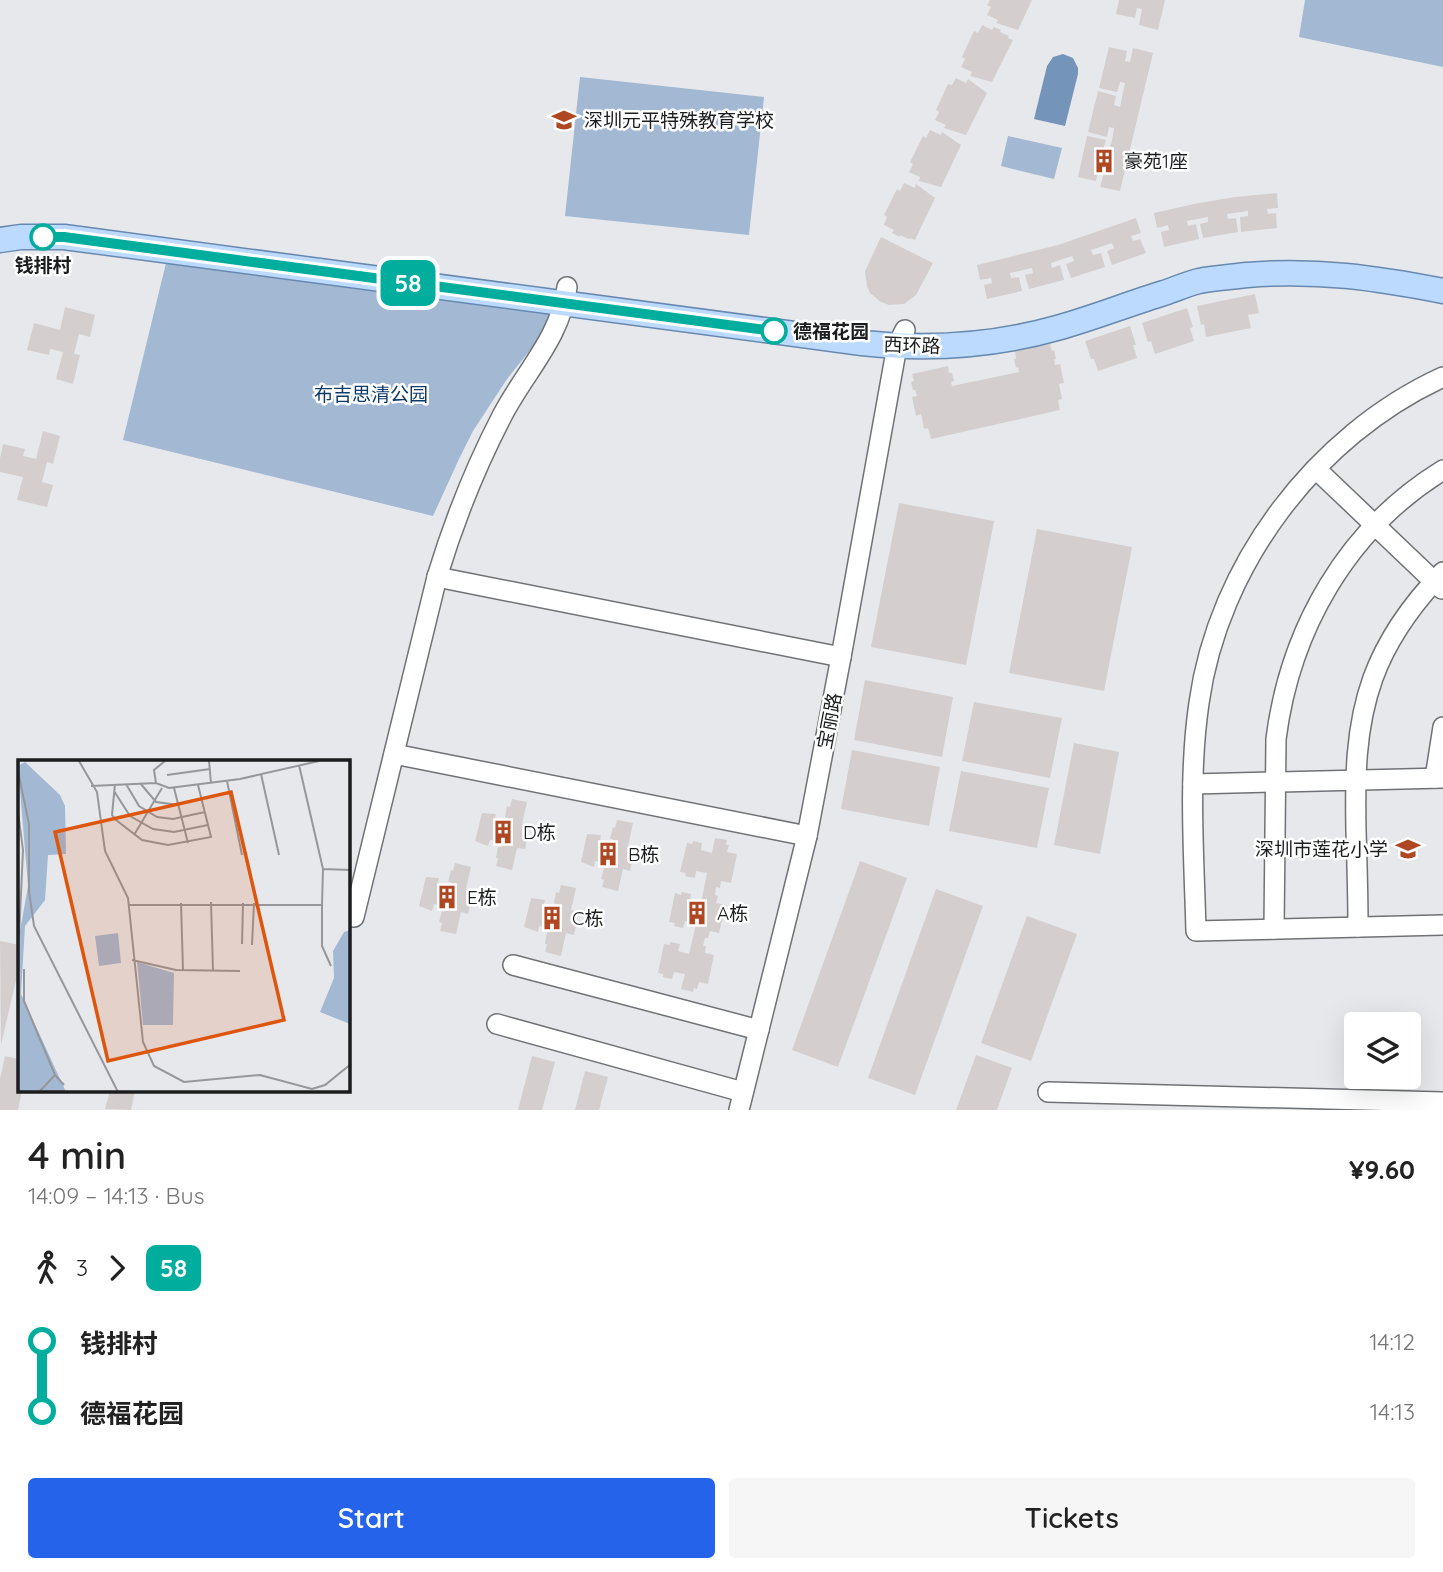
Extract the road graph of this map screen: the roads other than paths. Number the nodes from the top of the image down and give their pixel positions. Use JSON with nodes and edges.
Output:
{"nodes":[{"id":1,"x":0,"y":223,"type":"edge"},
{"id":2,"x":0,"y":240,"type":"edge"},
{"id":3,"x":1443,"y":274,"type":"edge"},
{"id":4,"x":1443,"y":291,"type":"edge"},
{"id":5,"x":566,"y":295,"type":"junction"},
{"id":6,"x":901,"y":338,"type":"junction"},
{"id":7,"x":1443,"y":377,"type":"edge"},
{"id":8,"x":1316,"y":469,"type":"junction"},
{"id":9,"x":1443,"y":470,"type":"edge"},
{"id":10,"x":1375,"y":525,"type":"junction"},
{"id":11,"x":437,"y":577,"type":"junction"},
{"id":12,"x":1440,"y":581,"type":"edge"},
{"id":13,"x":841,"y":657,"type":"junction"},
{"id":14,"x":1443,"y":727,"type":"edge"},
{"id":15,"x":394,"y":754,"type":"junction"},
{"id":16,"x":1439,"y":778,"type":"edge"},
{"id":17,"x":1355,"y":780,"type":"junction"},
{"id":18,"x":1276,"y":782,"type":"junction"},
{"id":19,"x":1193,"y":783,"type":"junction"},
{"id":20,"x":807,"y":836,"type":"junction"},
{"id":21,"x":354,"y":917,"type":"dead end"},
{"id":22,"x":1443,"y":925,"type":"edge"},
{"id":23,"x":1358,"y":927,"type":"junction"},
{"id":24,"x":1274,"y":929,"type":"junction"},
{"id":25,"x":513,"y":965,"type":"dead end"},
{"id":26,"x":497,"y":1024,"type":"dead end"},
{"id":27,"x":759,"y":1030,"type":"junction"},
{"id":28,"x":1048,"y":1092,"type":"dead end"},
{"id":29,"x":741,"y":1101,"type":"edge"},
{"id":30,"x":1443,"y":1102,"type":"edge"}],
"edges":[{"from":1,"to":5,"type":"main road","name":"西环路"},
{"from":2,"to":5,"type":"main road","name":"西环路"},
{"from":3,"to":6,"type":"main road","name":"西环路"},
{"from":4,"to":6,"type":"main road","name":"西环路"},
{"from":5,"to":6,"type":"main road","name":"西环路"},
{"from":5,"to":11,"type":"street"},
{"from":6,"to":13,"type":"street","name":"宝丽路"},
{"from":7,"to":8,"type":"street"},
{"from":8,"to":10,"type":"street"},
{"from":8,"to":19,"type":"street"},
{"from":9,"to":10,"type":"street"},
{"from":10,"to":12,"type":"street"},
{"from":10,"to":18,"type":"street"},
{"from":11,"to":13,"type":"street"},
{"from":11,"to":15,"type":"street"},
{"from":12,"to":17,"type":"street"},
{"from":13,"to":20,"type":"street","name":"宝丽路"},
{"from":14,"to":16,"type":"street"},
{"from":15,"to":20,"type":"street"},
{"from":15,"to":21,"type":"street"},
{"from":16,"to":17,"type":"street"},
{"from":17,"to":18,"type":"street"},
{"from":17,"to":23,"type":"street"},
{"from":18,"to":19,"type":"street"},
{"from":18,"to":24,"type":"street"},
{"from":19,"to":24,"type":"street"},
{"from":20,"to":27,"type":"street","name":"宝丽路"},
{"from":22,"to":23,"type":"street"},
{"from":23,"to":24,"type":"street"},
{"from":25,"to":27,"type":"street"},
{"from":26,"to":29,"type":"street"},
{"from":27,"to":29,"type":"street","name":"宝丽路"},
{"from":28,"to":30,"type":"street"}]}
